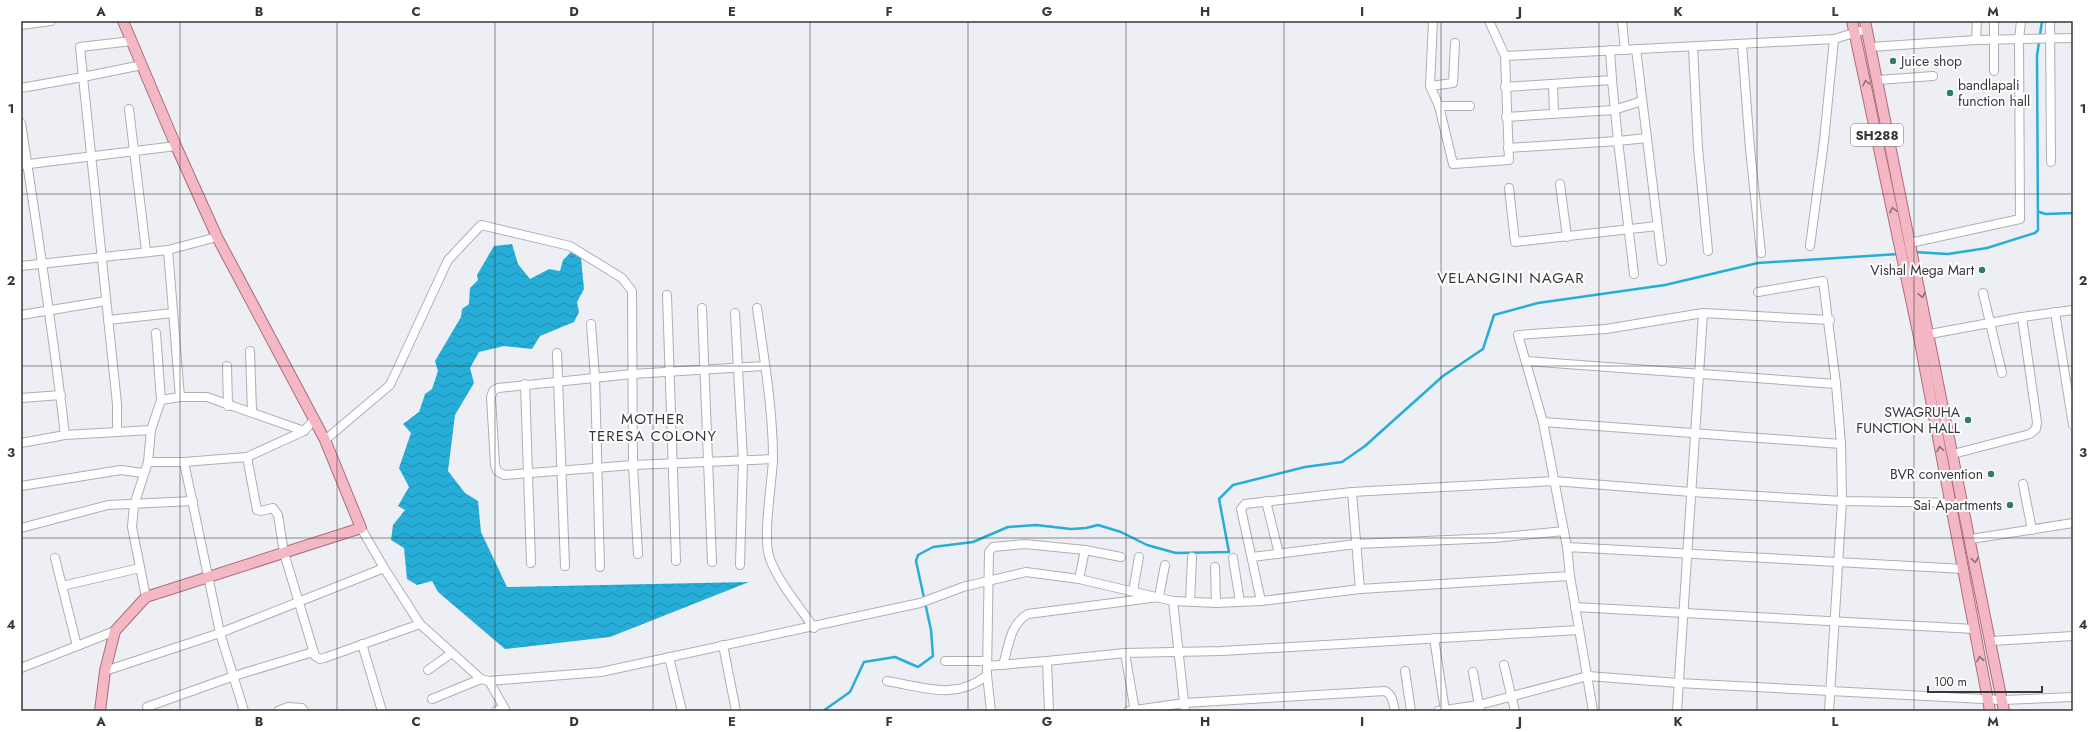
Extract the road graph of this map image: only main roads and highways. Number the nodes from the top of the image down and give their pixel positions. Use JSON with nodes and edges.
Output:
{"nodes":[{"id":1,"x":123,"y":21,"type":"edge"},
{"id":2,"x":1852,"y":21,"type":"edge"},
{"id":3,"x":1866,"y":25,"type":"edge"},
{"id":4,"x":100,"y":711,"type":"edge"},
{"id":5,"x":1990,"y":711,"type":"edge"},
{"id":6,"x":2004,"y":711,"type":"edge"}],
"edges":[{"from":1,"to":4,"type":"main road"},
{"from":5,"to":2,"type":"main road","number":"SH288","one_way":true},
{"from":3,"to":6,"type":"main road","number":"SH288","one_way":true}]}
